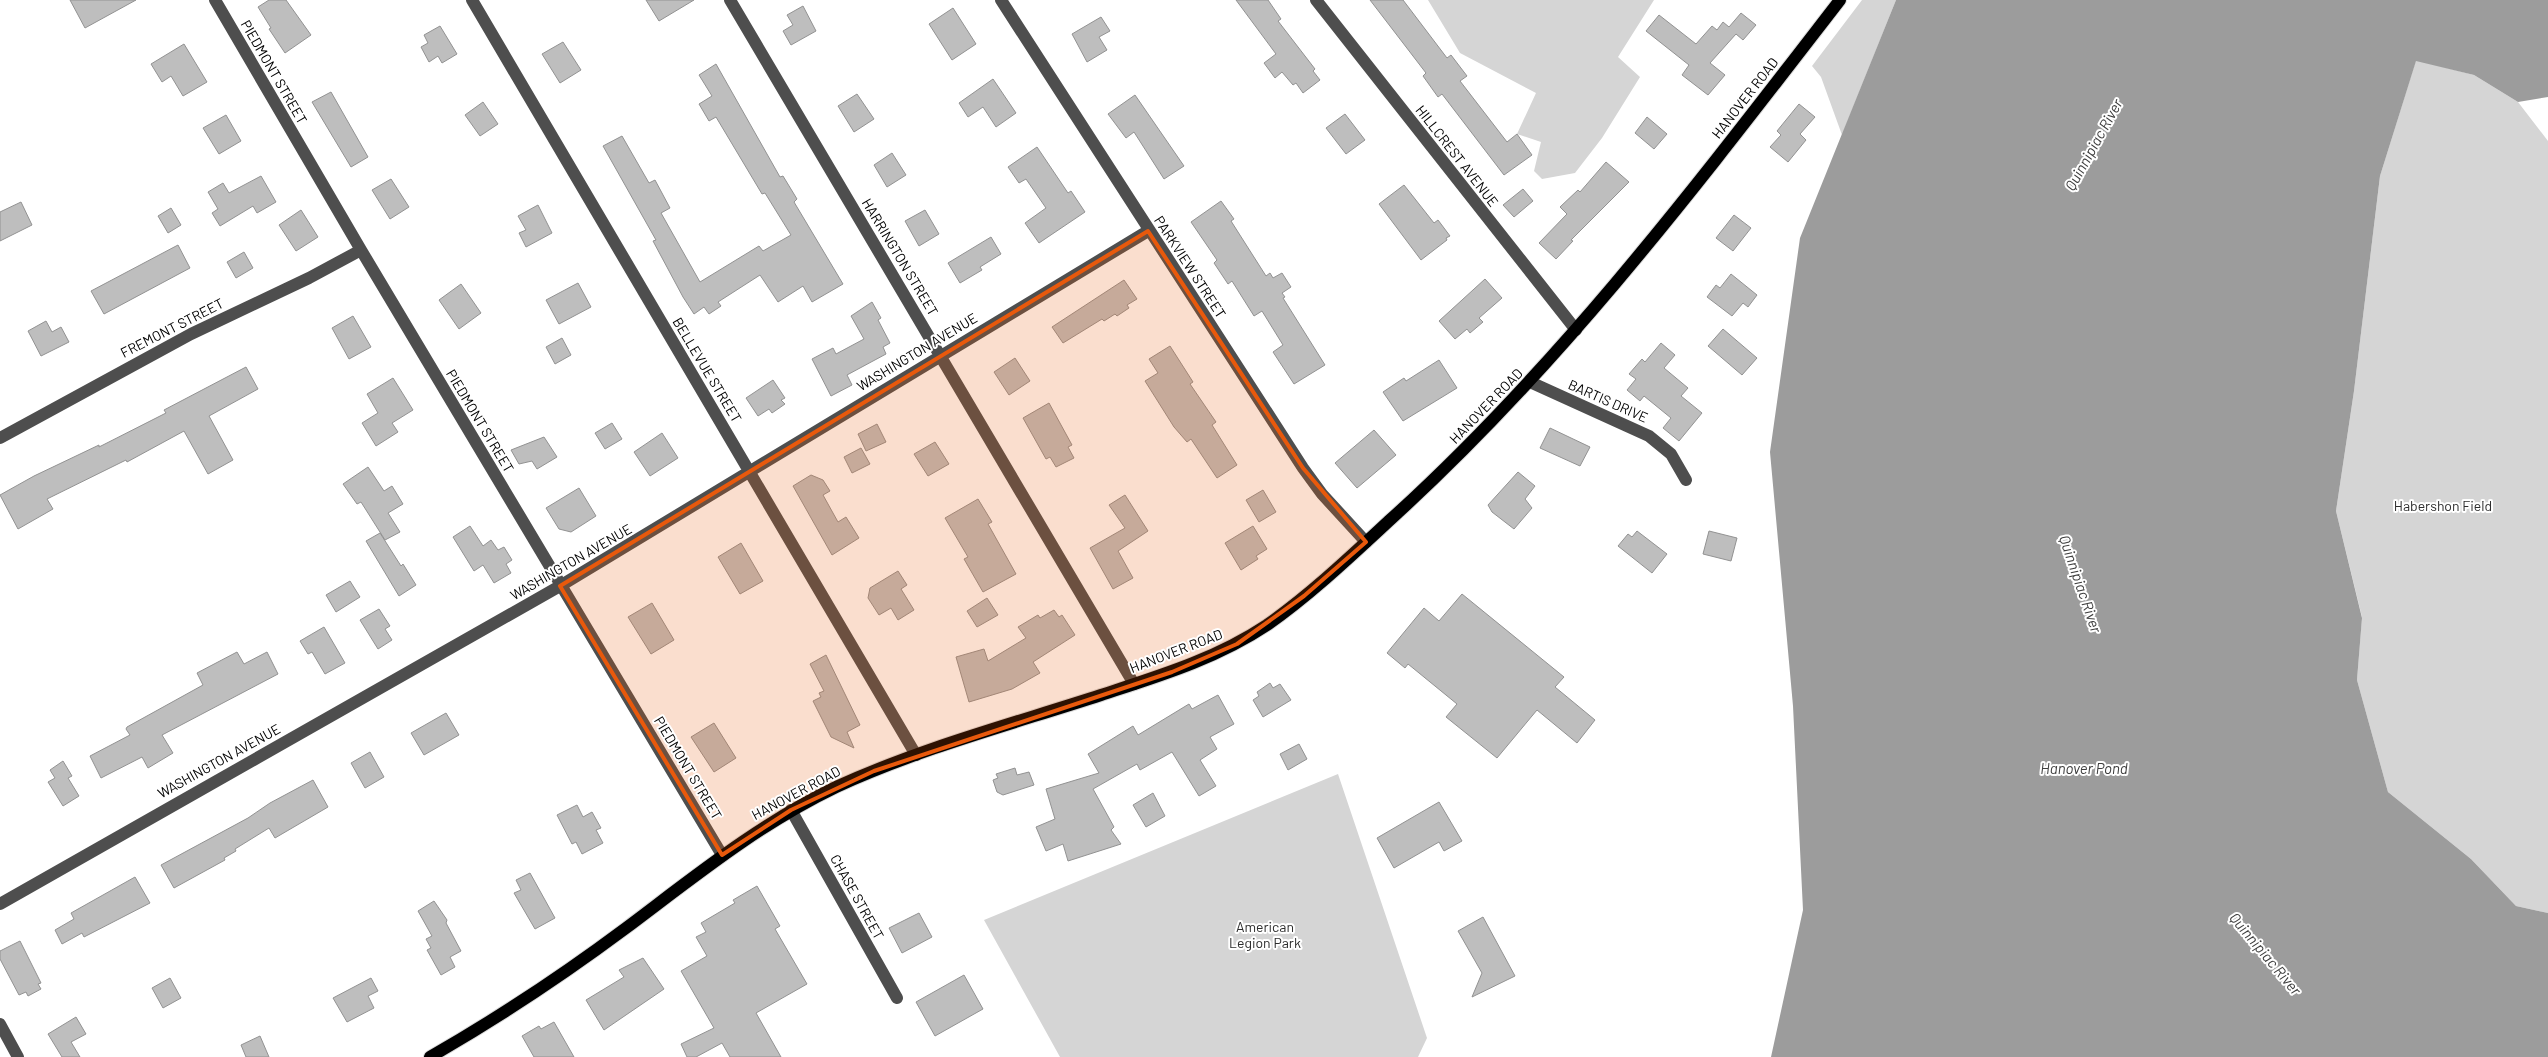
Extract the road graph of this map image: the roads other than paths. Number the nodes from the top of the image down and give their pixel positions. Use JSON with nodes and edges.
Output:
{"nodes":[{"id":1,"x":215,"y":0,"type":"edge"},
{"id":2,"x":472,"y":0,"type":"edge"},
{"id":3,"x":730,"y":0,"type":"edge"},
{"id":4,"x":1001,"y":0,"type":"edge"},
{"id":5,"x":1316,"y":0,"type":"edge"},
{"id":6,"x":1840,"y":0,"type":"edge"},
{"id":7,"x":1148,"y":231,"type":"junction"},
{"id":8,"x":360,"y":250,"type":"junction"},
{"id":9,"x":1576,"y":330,"type":"junction"},
{"id":10,"x":941,"y":355,"type":"junction"},
{"id":11,"x":1530,"y":382,"type":"junction"},
{"id":12,"x":0,"y":438,"type":"edge"},
{"id":13,"x":750,"y":473,"type":"junction"},
{"id":14,"x":1686,"y":480,"type":"dead end"},
{"id":15,"x":1366,"y":542,"type":"junction"},
{"id":16,"x":560,"y":586,"type":"junction"},
{"id":17,"x":1134,"y":684,"type":"junction"},
{"id":18,"x":916,"y":755,"type":"junction"},
{"id":19,"x":791,"y":810,"type":"junction"},
{"id":20,"x":722,"y":855,"type":"junction"},
{"id":21,"x":0,"y":904,"type":"edge"},
{"id":22,"x":897,"y":998,"type":"dead end"},
{"id":23,"x":0,"y":1024,"type":"edge"},
{"id":24,"x":18,"y":1057,"type":"edge"},
{"id":25,"x":430,"y":1057,"type":"edge"}],
"edges":[{"from":1,"to":8,"type":"street","name":"PIEDMONT STREET"},
{"from":2,"to":13,"type":"street","name":"BELLEVUE STREET"},
{"from":3,"to":10,"type":"street","name":"HARRINGTON STREET"},
{"from":4,"to":7,"type":"street","name":"PARKVIEW STREET"},
{"from":5,"to":9,"type":"street","name":"HILLCREST AVENUE"},
{"from":6,"to":9,"type":"main road","name":"HANOVER ROAD"},
{"from":7,"to":10,"type":"street","name":"WASHINGTON AVENUE"},
{"from":7,"to":15,"type":"street","name":"PARKVIEW STREET"},
{"from":8,"to":12,"type":"street","name":"FREMONT STREET"},
{"from":8,"to":16,"type":"street","name":"PIEDMONT STREET"},
{"from":9,"to":11,"type":"main road","name":"HANOVER ROAD"},
{"from":10,"to":13,"type":"street","name":"WASHINGTON AVENUE"},
{"from":10,"to":17,"type":"street","name":"HARRINGTON STREET"},
{"from":11,"to":14,"type":"street","name":"BARTIS DRIVE"},
{"from":11,"to":15,"type":"main road","name":"HANOVER ROAD"},
{"from":13,"to":16,"type":"street","name":"WASHINGTON AVENUE"},
{"from":13,"to":18,"type":"street","name":"BELLEVUE STREET"},
{"from":15,"to":17,"type":"main road","name":"HANOVER ROAD"},
{"from":16,"to":20,"type":"street","name":"PIEDMONT STREET"},
{"from":16,"to":21,"type":"street","name":"WASHINGTON AVENUE"},
{"from":17,"to":18,"type":"main road","name":"HANOVER ROAD"},
{"from":18,"to":19,"type":"main road","name":"HANOVER ROAD"},
{"from":19,"to":20,"type":"main road","name":"HANOVER ROAD"},
{"from":19,"to":22,"type":"street","name":"CHASE STREET"},
{"from":20,"to":25,"type":"main road","name":"HANOVER ROAD"},
{"from":23,"to":24,"type":"street"}]}
